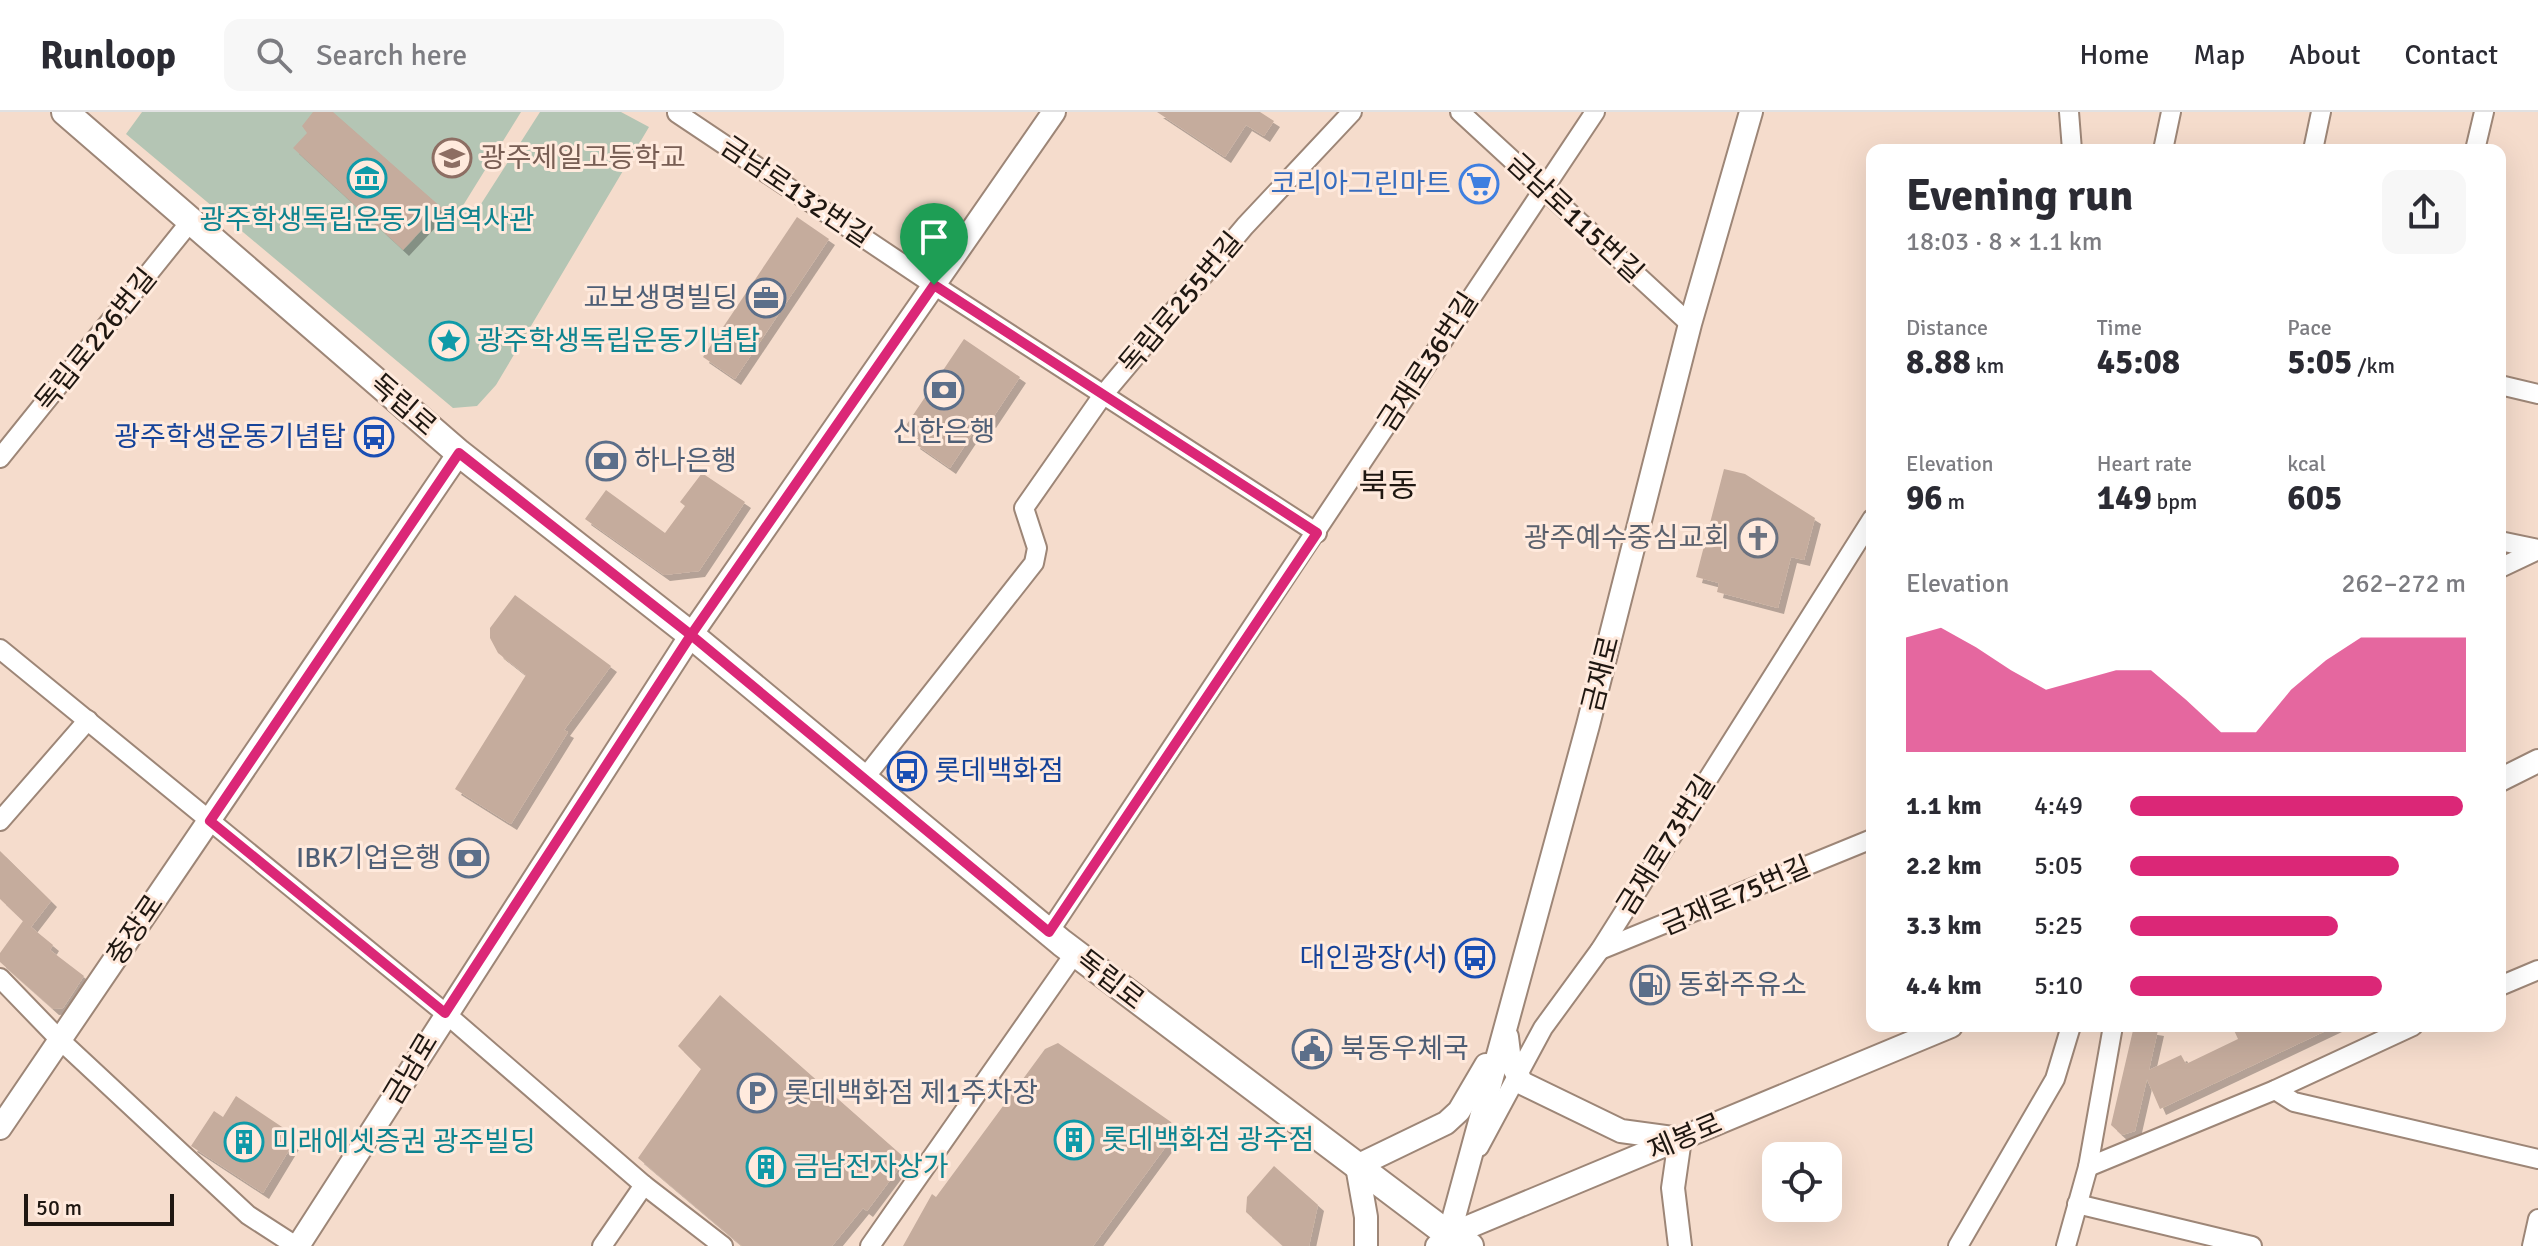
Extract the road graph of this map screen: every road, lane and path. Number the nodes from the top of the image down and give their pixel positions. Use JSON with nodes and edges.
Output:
{"nodes":[{"id":1,"x":65,"y":112,"type":"edge"},
{"id":2,"x":1054,"y":112,"type":"edge"},
{"id":3,"x":1352,"y":112,"type":"edge"},
{"id":4,"x":1460,"y":112,"type":"edge"},
{"id":5,"x":1595,"y":112,"type":"edge"},
{"id":6,"x":1751,"y":112,"type":"edge"},
{"id":7,"x":2069,"y":112,"type":"edge"},
{"id":8,"x":2171,"y":112,"type":"edge"},
{"id":9,"x":2321,"y":112,"type":"edge"},
{"id":10,"x":2484,"y":112,"type":"edge"},
{"id":11,"x":677,"y":113,"type":"edge"},
{"id":12,"x":2072,"y":144,"type":"edge"},
{"id":13,"x":2164,"y":144,"type":"edge"},
{"id":14,"x":2314,"y":144,"type":"edge"},
{"id":15,"x":2476,"y":144,"type":"edge"},
{"id":16,"x":1545,"y":190,"type":"junction"},
{"id":17,"x":190,"y":222,"type":"junction"},
{"id":18,"x":934,"y":285,"type":"junction"},
{"id":19,"x":1690,"y":324,"type":"junction"},
{"id":20,"x":2506,"y":386,"type":"edge"},
{"id":21,"x":2538,"y":394,"type":"edge"},
{"id":22,"x":1103,"y":395,"type":"junction"},
{"id":23,"x":459,"y":453,"type":"junction"},
{"id":24,"x":0,"y":458,"type":"edge"},
{"id":25,"x":1866,"y":529,"type":"edge"},
{"id":26,"x":1317,"y":533,"type":"junction"},
{"id":27,"x":2506,"y":542,"type":"edge"},
{"id":28,"x":2538,"y":549,"type":"edge"},
{"id":29,"x":2506,"y":565,"type":"edge"},
{"id":30,"x":691,"y":635,"type":"junction"},
{"id":31,"x":0,"y":649,"type":"edge"},
{"id":32,"x":88,"y":720,"type":"junction"},
{"id":33,"x":2538,"y":761,"type":"edge"},
{"id":34,"x":2506,"y":777,"type":"edge"},
{"id":35,"x":863,"y":780,"type":"junction"},
{"id":36,"x":0,"y":821,"type":"edge"},
{"id":37,"x":210,"y":821,"type":"junction"},
{"id":38,"x":1866,"y":842,"type":"edge"},
{"id":39,"x":1049,"y":932,"type":"junction"},
{"id":40,"x":1600,"y":950,"type":"junction"},
{"id":41,"x":1075,"y":953,"type":"junction"},
{"id":42,"x":2538,"y":970,"type":"edge"},
{"id":43,"x":0,"y":978,"type":"edge"},
{"id":44,"x":2506,"y":980,"type":"edge"},
{"id":45,"x":445,"y":1013,"type":"junction"},
{"id":46,"x":1505,"y":1028,"type":"junction"},
{"id":47,"x":1931,"y":1032,"type":"edge"},
{"id":48,"x":2069,"y":1032,"type":"edge"},
{"id":49,"x":2112,"y":1032,"type":"edge"},
{"id":50,"x":2400,"y":1032,"type":"edge"},
{"id":51,"x":60,"y":1040,"type":"junction"},
{"id":52,"x":1516,"y":1077,"type":"junction"},
{"id":53,"x":2275,"y":1090,"type":"junction"},
{"id":54,"x":0,"y":1128,"type":"edge"},
{"id":55,"x":1680,"y":1139,"type":"junction"},
{"id":56,"x":2538,"y":1159,"type":"edge"},
{"id":57,"x":1357,"y":1166,"type":"junction"},
{"id":58,"x":2088,"y":1167,"type":"junction"},
{"id":59,"x":1466,"y":1172,"type":"junction"},
{"id":60,"x":644,"y":1185,"type":"junction"},
{"id":61,"x":2077,"y":1204,"type":"junction"},
{"id":62,"x":2538,"y":1219,"type":"edge"},
{"id":63,"x":1452,"y":1242,"type":"edge"},
{"id":64,"x":297,"y":1246,"type":"edge"},
{"id":65,"x":602,"y":1246,"type":"edge"},
{"id":66,"x":723,"y":1246,"type":"edge"},
{"id":67,"x":870,"y":1246,"type":"edge"},
{"id":68,"x":1366,"y":1246,"type":"edge"},
{"id":69,"x":1680,"y":1246,"type":"edge"},
{"id":70,"x":1958,"y":1246,"type":"edge"},
{"id":71,"x":2066,"y":1246,"type":"edge"},
{"id":72,"x":2252,"y":1246,"type":"edge"},
{"id":73,"x":2532,"y":1246,"type":"edge"}],
"edges":[{"from":1,"to":17,"type":"main road","name":"독립로"},
{"from":2,"to":18,"type":"street","name":"금남로"},
{"from":3,"to":22,"type":"street","name":"독립로255번길"},
{"from":4,"to":16,"type":"street","name":"금남로115번길"},
{"from":5,"to":16,"type":"street","name":"금재로36번길"},
{"from":6,"to":19,"type":"street","name":"금재로"},
{"from":7,"to":12,"type":"street"},
{"from":8,"to":13,"type":"street"},
{"from":9,"to":14,"type":"street"},
{"from":10,"to":15,"type":"street"},
{"from":11,"to":18,"type":"street","name":"금남로132번길"},
{"from":16,"to":19,"type":"street","name":"금남로115번길"},
{"from":16,"to":26,"type":"street","name":"금재로36번길"},
{"from":17,"to":23,"type":"main road","name":"독립로"},
{"from":17,"to":24,"type":"street","name":"독립로226번길"},
{"from":18,"to":22,"type":"street","name":"금남로132번길"},
{"from":18,"to":30,"type":"street","name":"금남로"},
{"from":19,"to":46,"type":"street","name":"금재로"},
{"from":20,"to":21,"type":"street"},
{"from":22,"to":26,"type":"street","name":"금남로132번길"},
{"from":22,"to":35,"type":"street","name":"독립로255번길"},
{"from":23,"to":30,"type":"main road","name":"독립로"},
{"from":23,"to":37,"type":"street","name":"충장로"},
{"from":25,"to":40,"type":"street","name":"금재로73번길"},
{"from":26,"to":39,"type":"street","name":"금재로36번길"},
{"from":27,"to":28,"type":"street"},
{"from":28,"to":29,"type":"street"},
{"from":30,"to":35,"type":"main road","name":"독립로"},
{"from":30,"to":45,"type":"street","name":"금남로"},
{"from":31,"to":32,"type":"street"},
{"from":32,"to":36,"type":"street"},
{"from":32,"to":37,"type":"street"},
{"from":33,"to":34,"type":"street"},
{"from":35,"to":39,"type":"main road","name":"독립로"},
{"from":37,"to":45,"type":"street","name":"금남로"},
{"from":37,"to":51,"type":"street","name":"충장로"},
{"from":38,"to":40,"type":"street","name":"금재로75번길"},
{"from":39,"to":41,"type":"main road","name":"독립로"},
{"from":40,"to":52,"type":"street","name":"금재로73번길"},
{"from":41,"to":57,"type":"main road","name":"독립로"},
{"from":41,"to":67,"type":"street"},
{"from":42,"to":44,"type":"street"},
{"from":43,"to":51,"type":"street"},
{"from":45,"to":60,"type":"street","name":"금남로"},
{"from":45,"to":64,"type":"street","name":"금남로"},
{"from":46,"to":52,"type":"street"},
{"from":46,"to":57,"type":"street"},
{"from":46,"to":59,"type":"street","name":"금재로"},
{"from":47,"to":55,"type":"street","name":"제봉로"},
{"from":48,"to":70,"type":"street"},
{"from":49,"to":58,"type":"street"},
{"from":50,"to":53,"type":"street"},
{"from":51,"to":54,"type":"street","name":"충장로"},
{"from":51,"to":64,"type":"street","name":"금남로"},
{"from":52,"to":55,"type":"street"},
{"from":52,"to":59,"type":"street","name":"금재로73번길"},
{"from":53,"to":56,"type":"street"},
{"from":53,"to":58,"type":"street"},
{"from":55,"to":63,"type":"street","name":"제봉로"},
{"from":55,"to":69,"type":"street"},
{"from":57,"to":63,"type":"main road","name":"독립로"},
{"from":57,"to":68,"type":"street"},
{"from":58,"to":61,"type":"street"},
{"from":59,"to":63,"type":"street","name":"금재로"},
{"from":60,"to":65,"type":"street"},
{"from":60,"to":66,"type":"street","name":"금남로"},
{"from":61,"to":71,"type":"street"},
{"from":61,"to":72,"type":"street"},
{"from":62,"to":73,"type":"street"}]}
